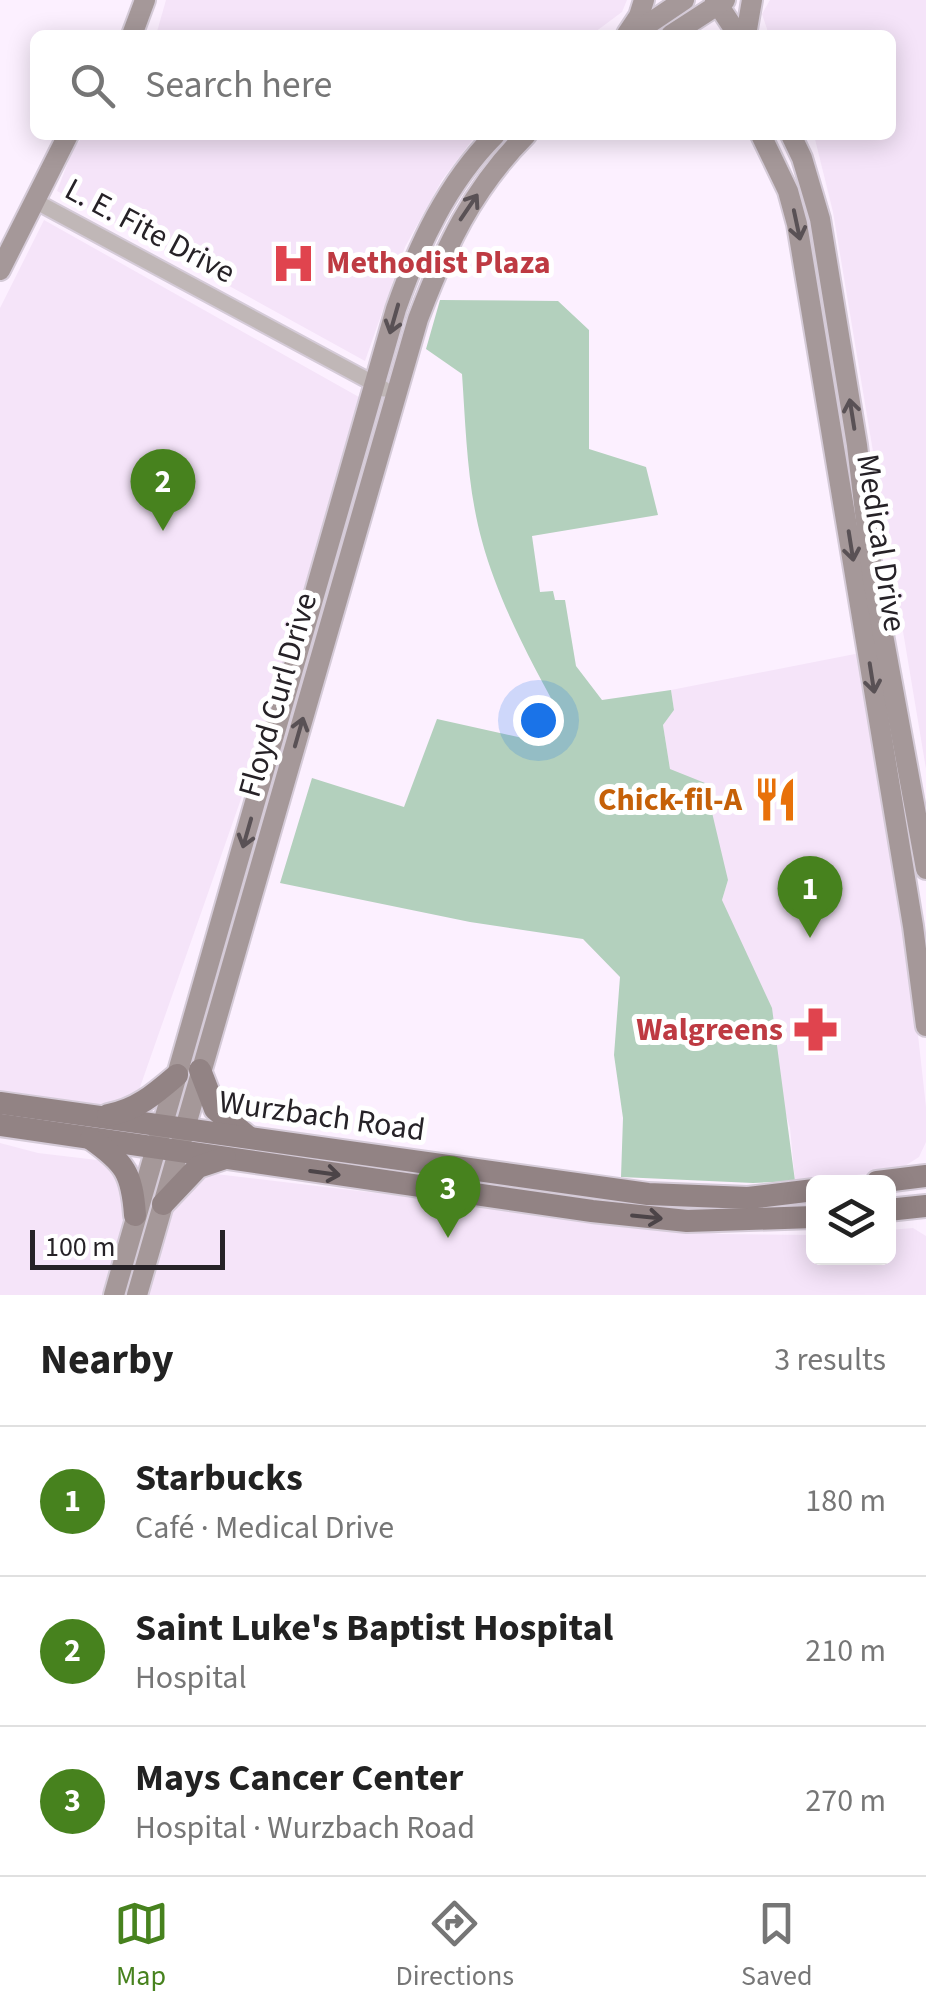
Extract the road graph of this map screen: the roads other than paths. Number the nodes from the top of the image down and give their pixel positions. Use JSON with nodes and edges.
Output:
{"nodes":[{"id":1,"x":145,"y":0,"type":"edge"},
{"id":2,"x":644,"y":0,"type":"edge"},
{"id":3,"x":682,"y":0,"type":"edge"},
{"id":4,"x":752,"y":0,"type":"edge"},
{"id":5,"x":719,"y":2,"type":"edge"},
{"id":6,"x":700,"y":28,"type":"edge"},
{"id":7,"x":134,"y":30,"type":"edge"},
{"id":8,"x":631,"y":30,"type":"edge"},
{"id":9,"x":637,"y":30,"type":"edge"},
{"id":10,"x":735,"y":30,"type":"edge"},
{"id":11,"x":747,"y":30,"type":"edge"},
{"id":12,"x":65,"y":140,"type":"edge"},
{"id":13,"x":491,"y":140,"type":"edge"},
{"id":14,"x":521,"y":140,"type":"edge"},
{"id":15,"x":764,"y":140,"type":"edge"},
{"id":16,"x":793,"y":140,"type":"edge"},
{"id":17,"x":35,"y":200,"type":"junction"},
{"id":18,"x":429,"y":228,"type":"junction"},
{"id":19,"x":450,"y":240,"type":"junction"},
{"id":20,"x":0,"y":270,"type":"edge"},
{"id":21,"x":844,"y":368,"type":"junction"},
{"id":22,"x":822,"y":372,"type":"junction"},
{"id":23,"x":376,"y":385,"type":"junction"},
{"id":24,"x":396,"y":395,"type":"junction"},
{"id":25,"x":926,"y":869,"type":"edge"},
{"id":26,"x":926,"y":1026,"type":"edge"},
{"id":27,"x":188,"y":1072,"type":"junction"},
{"id":28,"x":0,"y":1103,"type":"edge"},
{"id":29,"x":0,"y":1125,"type":"edge"},
{"id":30,"x":93,"y":1127,"type":"junction"},
{"id":31,"x":170,"y":1138,"type":"junction"},
{"id":32,"x":250,"y":1138,"type":"junction"},
{"id":33,"x":926,"y":1154,"type":"edge"},
{"id":34,"x":228,"y":1158,"type":"junction"},
{"id":35,"x":896,"y":1175,"type":"edge"},
{"id":36,"x":926,"y":1176,"type":"edge"},
{"id":37,"x":896,"y":1180,"type":"edge"},
{"id":38,"x":806,"y":1191,"type":"edge"},
{"id":39,"x":163,"y":1204,"type":"junction"},
{"id":40,"x":926,"y":1206,"type":"edge"},
{"id":41,"x":896,"y":1209,"type":"edge"},
{"id":42,"x":896,"y":1210,"type":"edge"},
{"id":43,"x":136,"y":1215,"type":"junction"},
{"id":44,"x":806,"y":1218,"type":"edge"},
{"id":45,"x":926,"y":1218,"type":"edge"},
{"id":46,"x":114,"y":1295,"type":"edge"},
{"id":47,"x":138,"y":1295,"type":"edge"}],
"edges":[{"from":1,"to":7,"type":"street"},
{"from":2,"to":8,"type":"street"},
{"from":3,"to":6,"type":"street"},
{"from":3,"to":9,"type":"street"},
{"from":4,"to":11,"type":"street"},
{"from":5,"to":6,"type":"street"},
{"from":5,"to":10,"type":"street"},
{"from":12,"to":17,"type":"street"},
{"from":13,"to":18,"type":"street","name":"Floyd Curl Drive"},
{"from":19,"to":14,"type":"street","name":"Floyd Curl Drive","one_way":true},
{"from":15,"to":22,"type":"street","name":"Medical Drive","one_way":true},
{"from":16,"to":21,"type":"street","name":"Medical Drive"},
{"from":17,"to":20,"type":"street"},
{"from":17,"to":23,"type":"street","name":"L. E. Fite Drive"},
{"from":18,"to":19,"type":"street"},
{"from":18,"to":23,"type":"street","name":"Floyd Curl Drive","one_way":true},
{"from":19,"to":24,"type":"street","name":"Floyd Curl Drive"},
{"from":21,"to":22,"type":"street"},
{"from":25,"to":21,"type":"street","name":"Medical Drive","one_way":true},
{"from":22,"to":26,"type":"street","name":"Medical Drive","one_way":true},
{"from":23,"to":24,"type":"street","name":"L. E. Fite Drive"},
{"from":23,"to":27,"type":"street","name":"Floyd Curl Drive","one_way":true},
{"from":27,"to":24,"type":"street","name":"Floyd Curl Drive","one_way":true},
{"from":27,"to":30,"type":"main road"},
{"from":27,"to":31,"type":"street","name":"Floyd Curl Drive"},
{"from":27,"to":32,"type":"main road"},
{"from":28,"to":30,"type":"main road","name":"Wurzbach Road"},
{"from":29,"to":30,"type":"main road","name":"Wurzbach Road"},
{"from":30,"to":31,"type":"main road","name":"Wurzbach Road"},
{"from":30,"to":43,"type":"main road"},
{"from":31,"to":32,"type":"main road","name":"Wurzbach Road"},
{"from":31,"to":34,"type":"main road","name":"Wurzbach Road"},
{"from":31,"to":39,"type":"street","name":"Floyd Curl Drive"},
{"from":31,"to":43,"type":"street","name":"Floyd Curl Drive"},
{"from":32,"to":38,"type":"main road","name":"Wurzbach Road"},
{"from":33,"to":35,"type":"main road"},
{"from":34,"to":39,"type":"main road"},
{"from":34,"to":44,"type":"main road","name":"Wurzbach Road","one_way":true},
{"from":36,"to":37,"type":"main road"},
{"from":39,"to":47,"type":"street","name":"Floyd Curl Drive"},
{"from":40,"to":41,"type":"main road"},
{"from":42,"to":45,"type":"main road"},
{"from":43,"to":46,"type":"street","name":"Floyd Curl Drive"}]}
